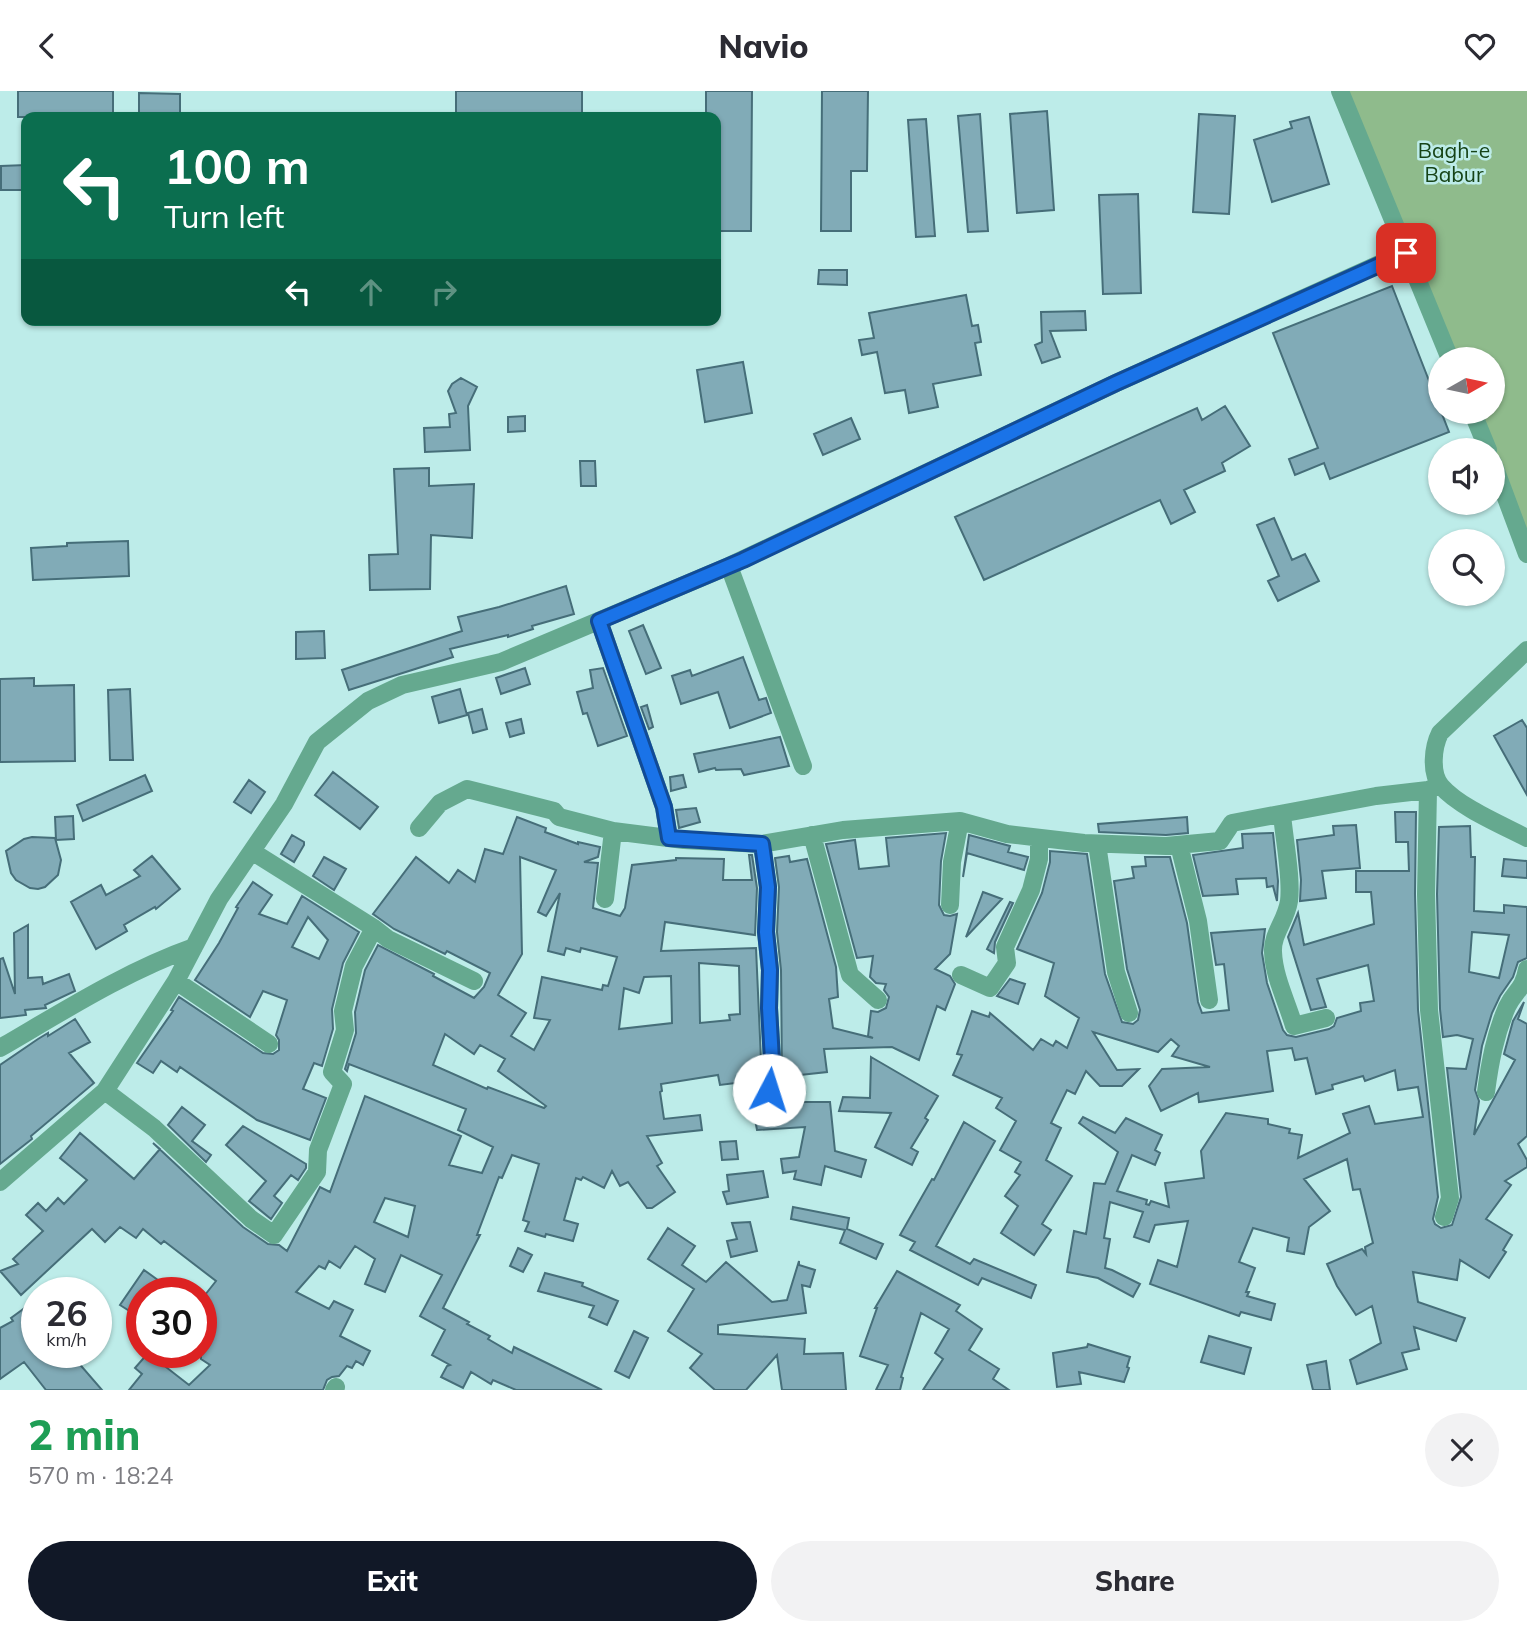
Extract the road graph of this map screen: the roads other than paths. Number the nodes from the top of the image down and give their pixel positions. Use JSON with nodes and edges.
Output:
{"nodes":[{"id":1,"x":1340,"y":91,"type":"edge"},
{"id":2,"x":1406,"y":253,"type":"junction"},
{"id":3,"x":1445,"y":347,"type":"edge"},
{"id":4,"x":1505,"y":495,"type":"edge"},
{"id":5,"x":1527,"y":554,"type":"edge"},
{"id":6,"x":729,"y":566,"type":"junction"},
{"id":7,"x":599,"y":621,"type":"junction"},
{"id":8,"x":1527,"y":650,"type":"edge"},
{"id":9,"x":803,"y":766,"type":"dead end"},
{"id":10,"x":1434,"y":788,"type":"junction"},
{"id":11,"x":1282,"y":814,"type":"junction"},
{"id":12,"x":961,"y":821,"type":"junction"},
{"id":13,"x":419,"y":828,"type":"dead end"},
{"id":14,"x":613,"y":831,"type":"junction"},
{"id":15,"x":812,"y":835,"type":"junction"},
{"id":16,"x":669,"y":838,"type":"junction"},
{"id":17,"x":1039,"y":838,"type":"junction"},
{"id":18,"x":1527,"y":838,"type":"edge"},
{"id":19,"x":762,"y":844,"type":"junction"},
{"id":20,"x":1097,"y":844,"type":"junction"},
{"id":21,"x":1179,"y":845,"type":"junction"},
{"id":22,"x":253,"y":852,"type":"junction"},
{"id":23,"x":605,"y":899,"type":"dead end"},
{"id":24,"x":950,"y":905,"type":"dead end"},
{"id":25,"x":374,"y":928,"type":"junction"},
{"id":26,"x":194,"y":947,"type":"junction"},
{"id":27,"x":1527,"y":969,"type":"edge"},
{"id":28,"x":961,"y":975,"type":"dead end"},
{"id":29,"x":176,"y":981,"type":"junction"},
{"id":30,"x":474,"y":981,"type":"dead end"},
{"id":31,"x":878,"y":1000,"type":"dead end"},
{"id":32,"x":1209,"y":1000,"type":"dead end"},
{"id":33,"x":1129,"y":1013,"type":"dead end"},
{"id":34,"x":1326,"y":1018,"type":"dead end"},
{"id":35,"x":268,"y":1044,"type":"dead end"},
{"id":36,"x":0,"y":1048,"type":"edge"},
{"id":37,"x":769,"y":1090,"type":"dead end"},
{"id":38,"x":105,"y":1091,"type":"junction"},
{"id":39,"x":1486,"y":1092,"type":"dead end"},
{"id":40,"x":0,"y":1182,"type":"edge"},
{"id":41,"x":1444,"y":1217,"type":"dead end"}],
"edges":[{"from":1,"to":2,"type":"street"},
{"from":2,"to":3,"type":"street"},
{"from":2,"to":6,"type":"street"},
{"from":4,"to":5,"type":"street"},
{"from":6,"to":7,"type":"street"},
{"from":6,"to":9,"type":"street"},
{"from":7,"to":16,"type":"street"},
{"from":7,"to":22,"type":"street"},
{"from":8,"to":10,"type":"street"},
{"from":10,"to":11,"type":"street"},
{"from":10,"to":18,"type":"street"},
{"from":10,"to":41,"type":"street"},
{"from":11,"to":21,"type":"street"},
{"from":11,"to":34,"type":"street"},
{"from":12,"to":15,"type":"street"},
{"from":12,"to":17,"type":"street"},
{"from":12,"to":24,"type":"street"},
{"from":13,"to":14,"type":"street"},
{"from":14,"to":16,"type":"street"},
{"from":14,"to":23,"type":"street"},
{"from":15,"to":19,"type":"street"},
{"from":15,"to":31,"type":"street"},
{"from":16,"to":19,"type":"street"},
{"from":17,"to":20,"type":"street"},
{"from":17,"to":28,"type":"street"},
{"from":19,"to":37,"type":"street"},
{"from":20,"to":21,"type":"street"},
{"from":20,"to":33,"type":"street"},
{"from":21,"to":32,"type":"street"},
{"from":22,"to":25,"type":"street"},
{"from":22,"to":26,"type":"street"},
{"from":25,"to":30,"type":"street"},
{"from":25,"to":38,"type":"street"},
{"from":26,"to":29,"type":"street"},
{"from":26,"to":36,"type":"street"},
{"from":27,"to":39,"type":"street"},
{"from":29,"to":35,"type":"street"},
{"from":29,"to":38,"type":"street"},
{"from":38,"to":40,"type":"street"}]}
